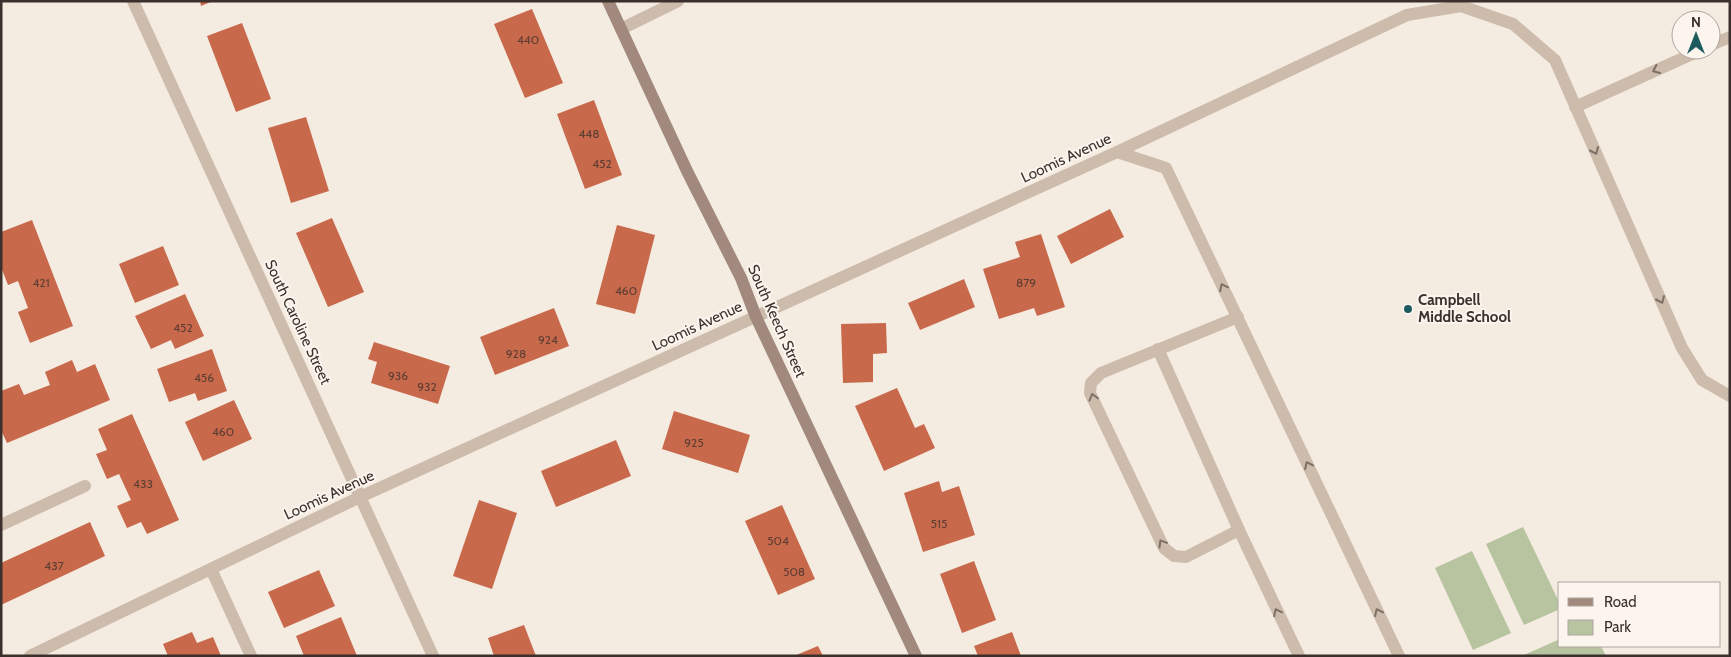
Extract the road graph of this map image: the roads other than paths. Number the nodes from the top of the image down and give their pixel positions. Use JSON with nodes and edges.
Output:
{"nodes":[{"id":1,"x":133,"y":1,"type":"edge"},
{"id":2,"x":608,"y":1,"type":"edge"},
{"id":3,"x":678,"y":1,"type":"edge"},
{"id":4,"x":620,"y":29,"type":"junction"},
{"id":5,"x":1678,"y":60,"type":"edge"},
{"id":6,"x":1575,"y":107,"type":"junction"},
{"id":7,"x":1117,"y":152,"type":"junction"},
{"id":8,"x":756,"y":317,"type":"junction"},
{"id":9,"x":1238,"y":317,"type":"junction"},
{"id":10,"x":1158,"y":349,"type":"junction"},
{"id":11,"x":1730,"y":396,"type":"edge"},
{"id":12,"x":85,"y":486,"type":"dead end"},
{"id":13,"x":360,"y":497,"type":"junction"},
{"id":14,"x":1,"y":525,"type":"edge"},
{"id":15,"x":1239,"y":530,"type":"junction"},
{"id":16,"x":211,"y":569,"type":"junction"},
{"id":17,"x":30,"y":656,"type":"edge"},
{"id":18,"x":251,"y":656,"type":"edge"},
{"id":19,"x":433,"y":656,"type":"edge"},
{"id":20,"x":916,"y":656,"type":"edge"},
{"id":21,"x":1299,"y":656,"type":"edge"},
{"id":22,"x":1398,"y":656,"type":"edge"}],
"edges":[{"from":1,"to":13,"type":"street","name":"South Caroline Street"},
{"from":2,"to":4,"type":"street","name":"South Keech Street"},
{"from":3,"to":4,"type":"street"},
{"from":4,"to":8,"type":"street","name":"South Keech Street"},
{"from":5,"to":6,"type":"street","one_way":true},
{"from":6,"to":7,"type":"street","name":"Loomis Avenue"},
{"from":6,"to":11,"type":"street","name":"Loomis Avenue","one_way":true},
{"from":7,"to":8,"type":"street","name":"Loomis Avenue"},
{"from":9,"to":7,"type":"street","one_way":true},
{"from":8,"to":13,"type":"street","name":"Loomis Avenue"},
{"from":8,"to":20,"type":"street","name":"South Keech Street"},
{"from":9,"to":10,"type":"street"},
{"from":22,"to":9,"type":"street","one_way":true},
{"from":10,"to":15,"type":"street"},
{"from":15,"to":10,"type":"street","one_way":true},
{"from":12,"to":14,"type":"street"},
{"from":13,"to":16,"type":"street","name":"Loomis Avenue"},
{"from":13,"to":19,"type":"street","name":"South Caroline Street"},
{"from":21,"to":15,"type":"street","one_way":true},
{"from":16,"to":17,"type":"street","name":"Loomis Avenue"},
{"from":16,"to":18,"type":"street"}]}
